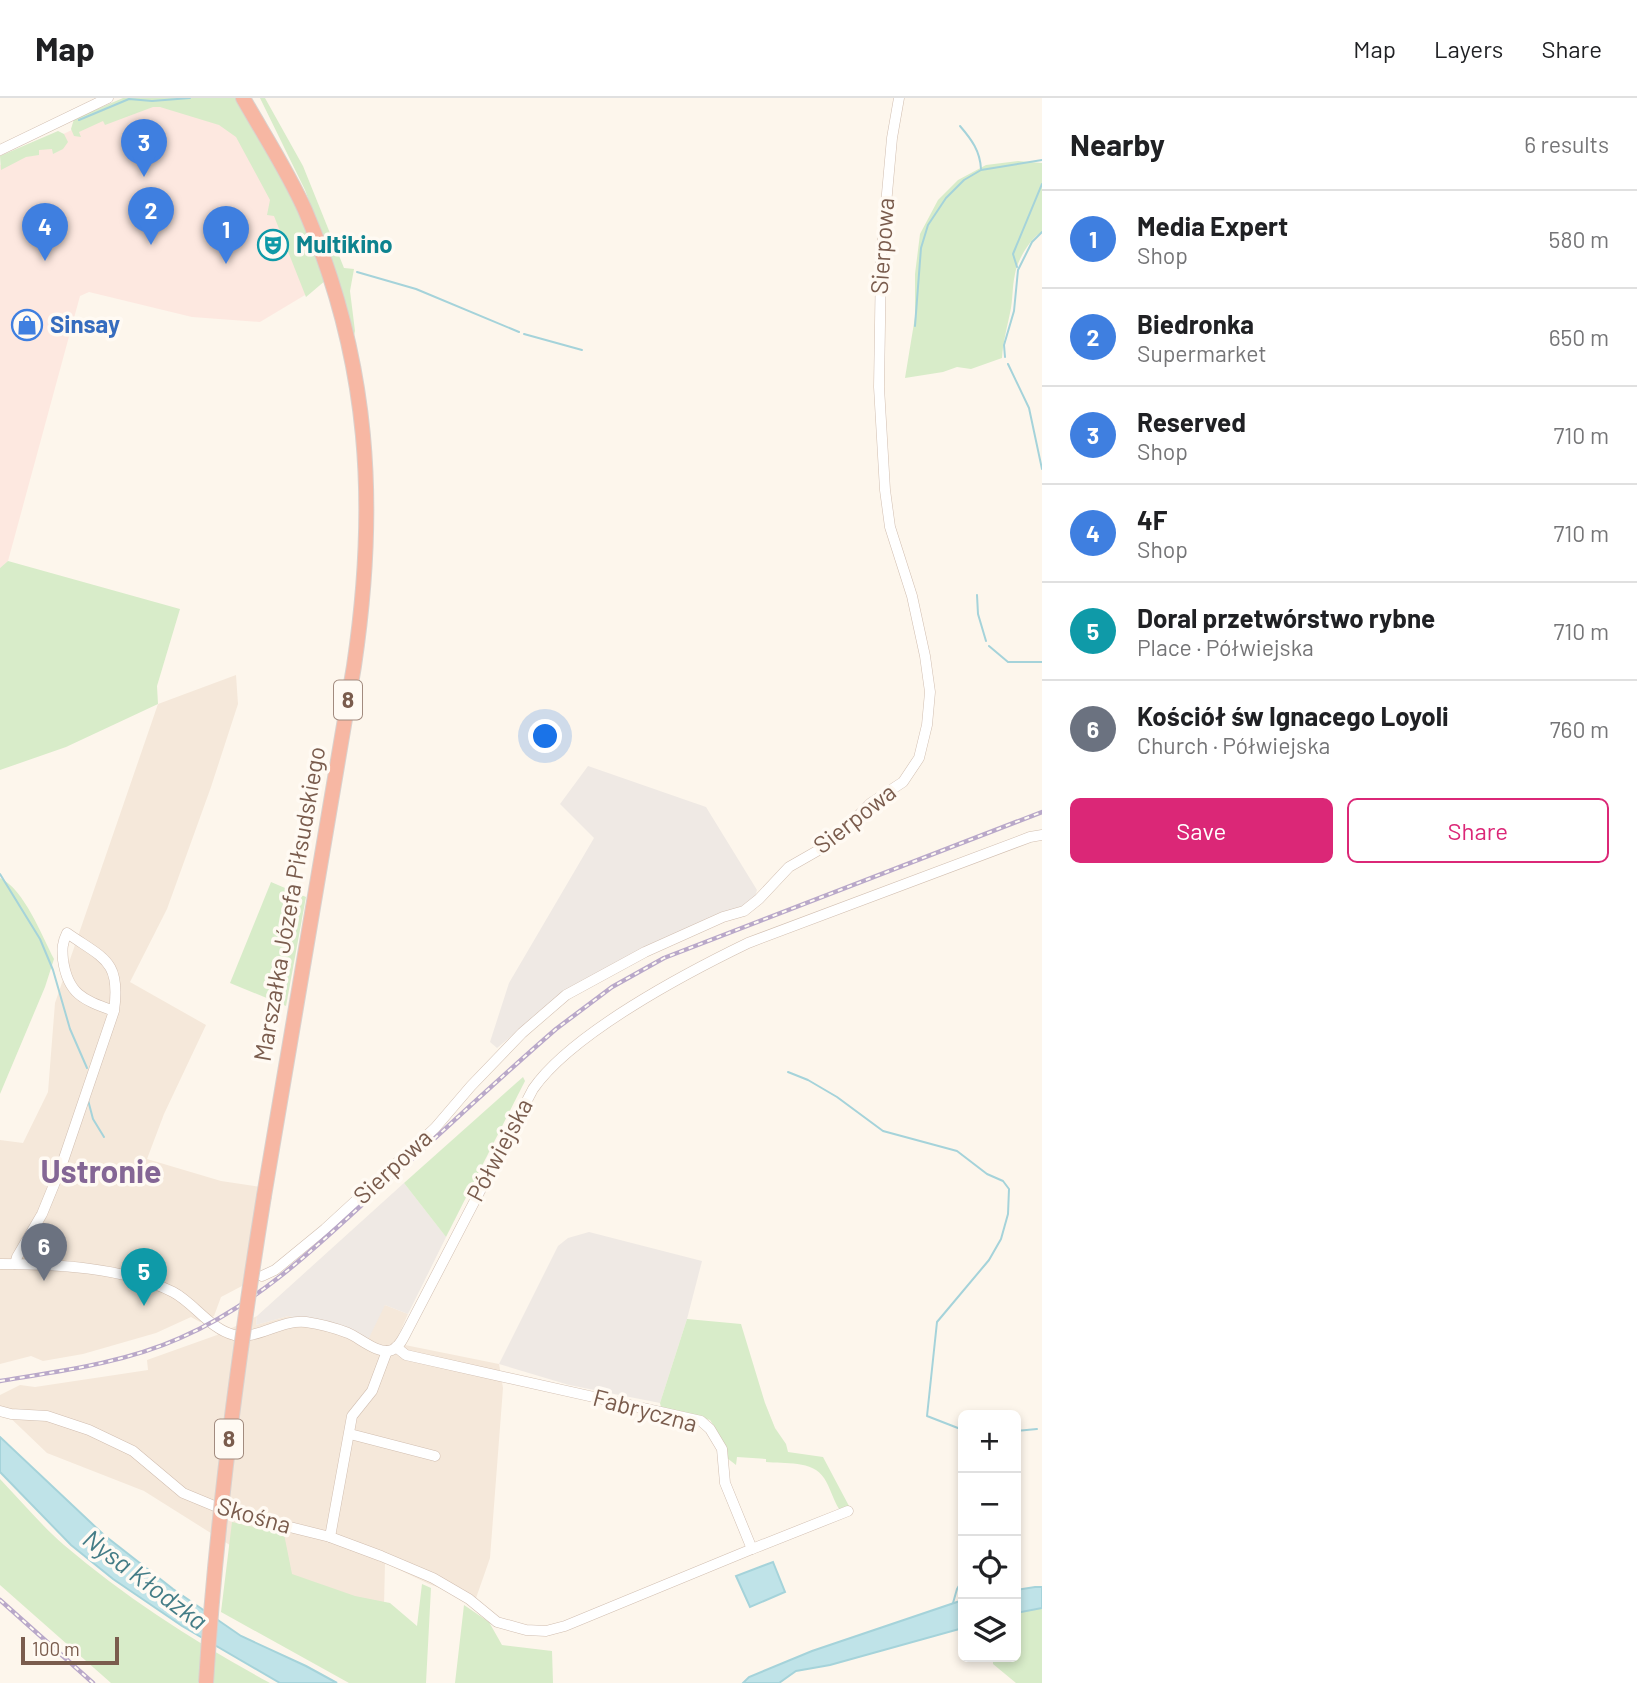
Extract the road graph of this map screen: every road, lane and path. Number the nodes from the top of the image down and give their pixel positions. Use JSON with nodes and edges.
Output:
{"nodes":[{"id":1,"x":108,"y":98,"type":"edge"},
{"id":2,"x":243,"y":98,"type":"edge"},
{"id":3,"x":254,"y":98,"type":"edge"},
{"id":4,"x":899,"y":98,"type":"edge"},
{"id":5,"x":0,"y":150,"type":"edge"},
{"id":6,"x":304,"y":208,"type":"junction"},
{"id":7,"x":1042,"y":835,"type":"edge"},
{"id":8,"x":114,"y":1011,"type":"junction"},
{"id":9,"x":0,"y":1264,"type":"edge"},
{"id":10,"x":15,"y":1264,"type":"junction"},
{"id":11,"x":262,"y":1276,"type":"dead end"},
{"id":12,"x":391,"y":1349,"type":"junction"},
{"id":13,"x":0,"y":1411,"type":"edge"},
{"id":14,"x":350,"y":1434,"type":"junction"},
{"id":15,"x":435,"y":1456,"type":"dead end"},
{"id":16,"x":848,"y":1511,"type":"dead end"},
{"id":17,"x":330,"y":1537,"type":"junction"},
{"id":18,"x":752,"y":1549,"type":"junction"},
{"id":19,"x":206,"y":1683,"type":"edge"}],
"edges":[{"from":1,"to":5,"type":"street"},
{"from":2,"to":6,"type":"highway","name":"Marszałka Józefa Piłsudskiego","number":"8"},
{"from":3,"to":6,"type":"highway","number":"8"},
{"from":4,"to":11,"type":"street","name":"Sierpowa"},
{"from":6,"to":19,"type":"highway","name":"Marszałka Józefa Piłsudskiego","number":"8","bridge":true},
{"from":7,"to":12,"type":"street","name":"Półwiejska"},
{"from":8,"to":8,"type":"street"},
{"from":8,"to":10,"type":"street"},
{"from":9,"to":10,"type":"street"},
{"from":10,"to":12,"type":"street"},
{"from":12,"to":14,"type":"street","name":"Półwiejska"},
{"from":12,"to":18,"type":"street","name":"Fabryczna"},
{"from":13,"to":17,"type":"street","name":"Skośna"},
{"from":14,"to":15,"type":"street"},
{"from":14,"to":17,"type":"street","name":"Półwiejska"},
{"from":16,"to":18,"type":"street"},
{"from":17,"to":18,"type":"street","name":"Skośna"}]}
